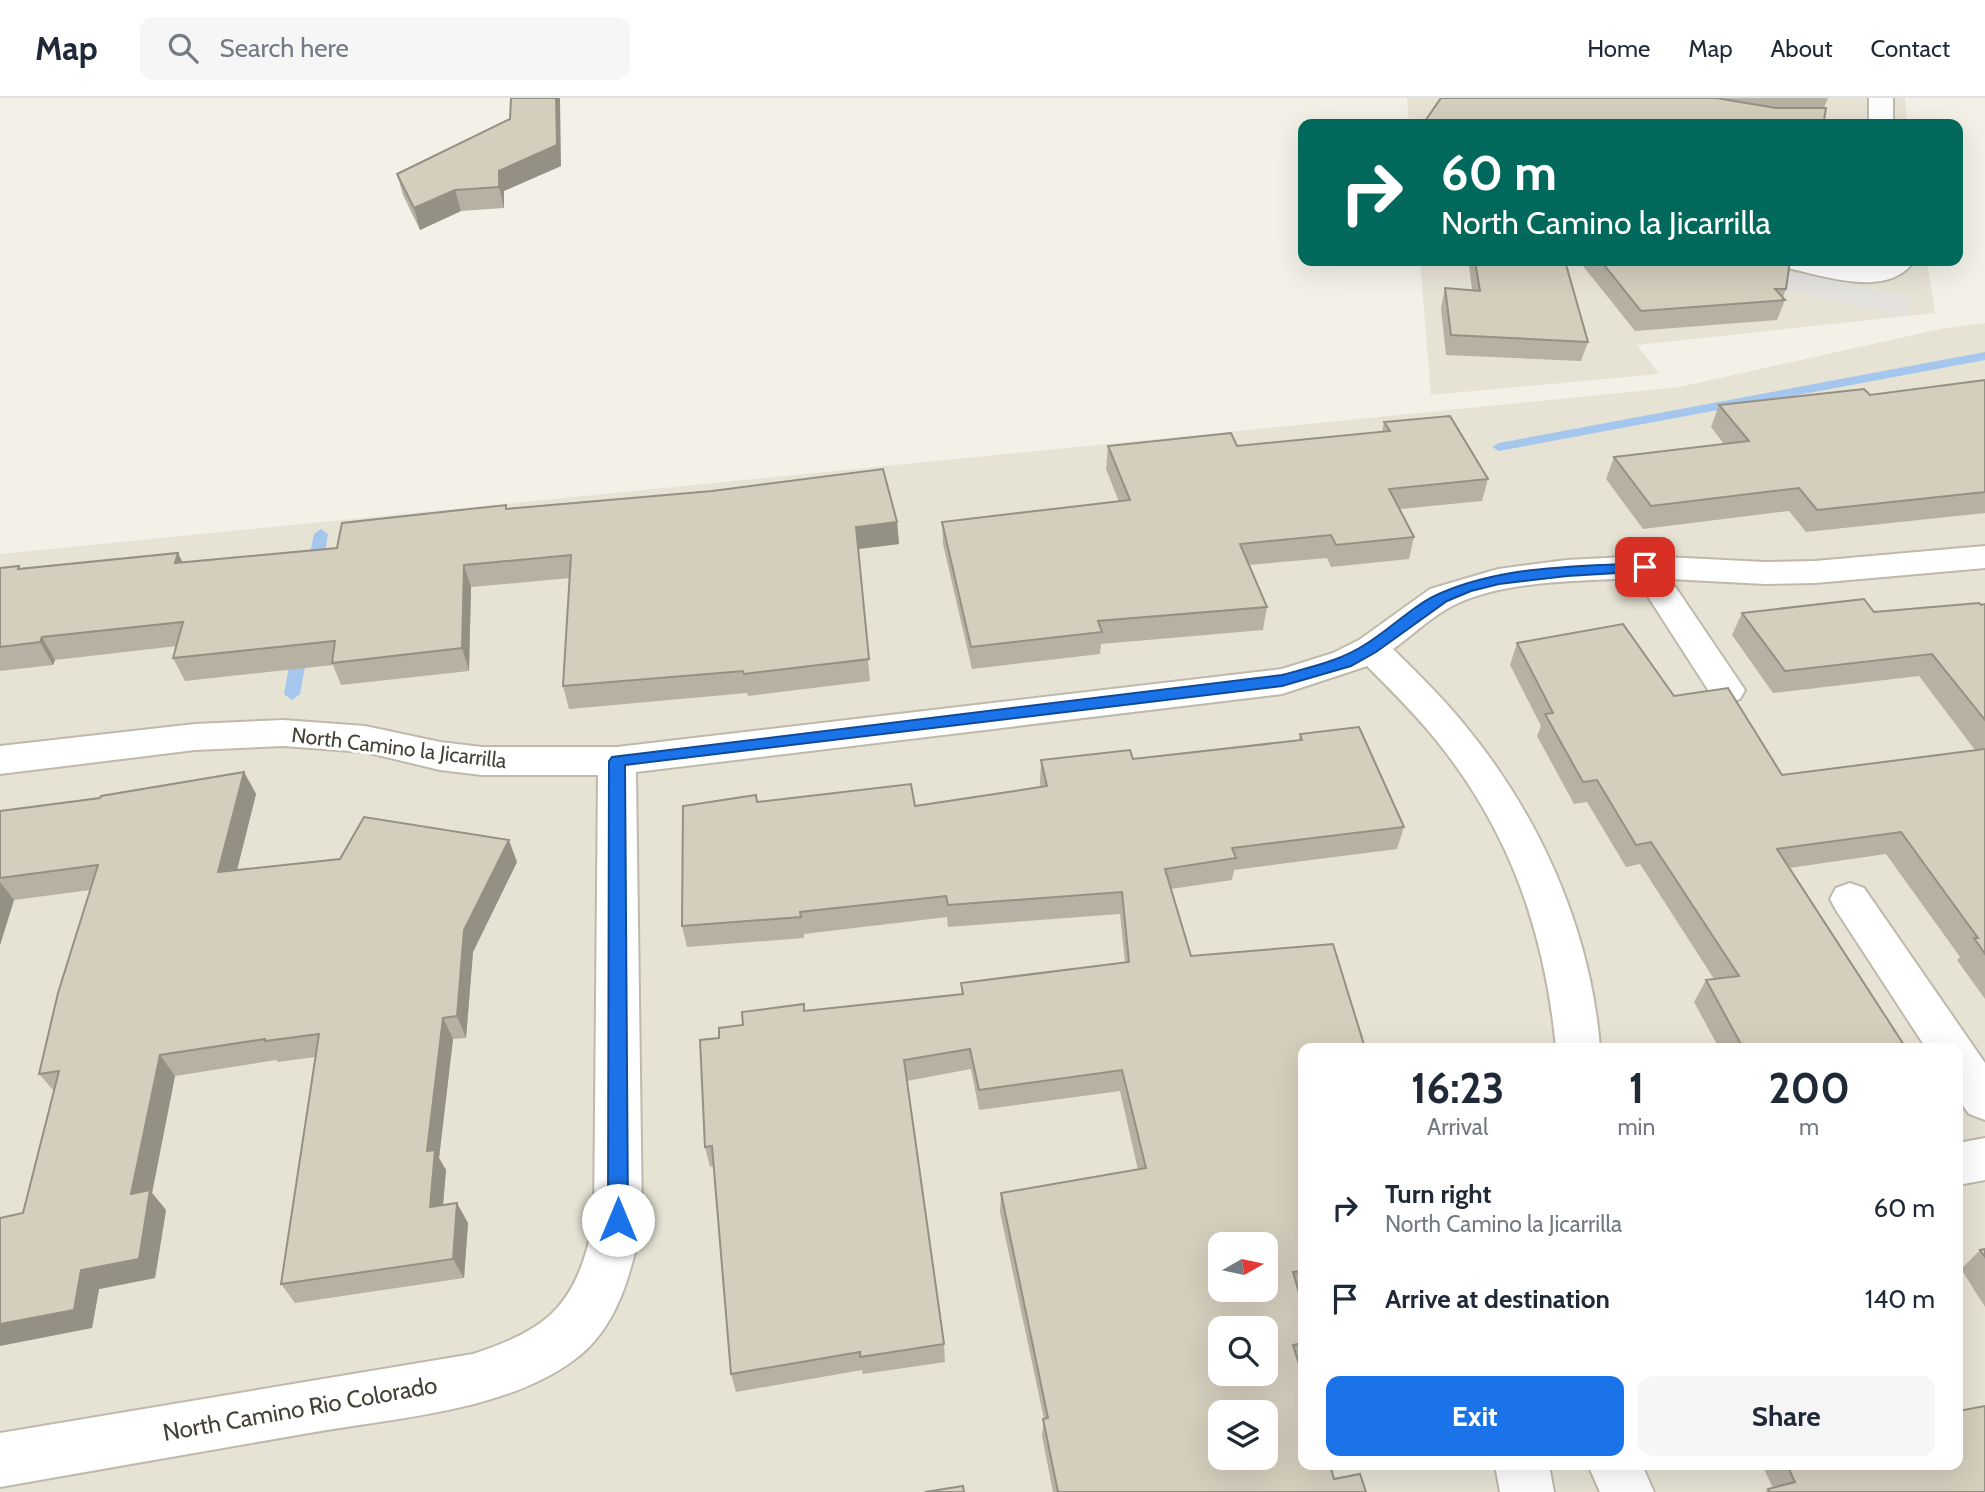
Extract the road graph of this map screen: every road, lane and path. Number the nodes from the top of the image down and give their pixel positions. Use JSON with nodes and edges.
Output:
{"nodes":[{"id":1,"x":1881,"y":98,"type":"edge"},
{"id":2,"x":1881,"y":119,"type":"edge"},
{"id":3,"x":1819,"y":266,"type":"edge"},
{"id":4,"x":1893,"y":266,"type":"edge"},
{"id":5,"x":1985,"y":557,"type":"edge"},
{"id":6,"x":1645,"y":567,"type":"junction"},
{"id":7,"x":1371,"y":648,"type":"junction"},
{"id":8,"x":1727,"y":690,"type":"edge"},
{"id":9,"x":0,"y":760,"type":"edge"},
{"id":10,"x":617,"y":761,"type":"junction"},
{"id":11,"x":1850,"y":899,"type":"dead end"},
{"id":12,"x":1578,"y":1043,"type":"edge"},
{"id":13,"x":1947,"y":1043,"type":"edge"},
{"id":14,"x":1963,"y":1067,"type":"edge"},
{"id":15,"x":1985,"y":1100,"type":"edge"},
{"id":16,"x":1985,"y":1159,"type":"edge"},
{"id":17,"x":1963,"y":1163,"type":"edge"},
{"id":18,"x":0,"y":1460,"type":"edge"},
{"id":19,"x":1523,"y":1470,"type":"edge"},
{"id":20,"x":1617,"y":1470,"type":"edge"},
{"id":21,"x":1527,"y":1492,"type":"edge"},
{"id":22,"x":1627,"y":1492,"type":"edge"}],
"edges":[{"from":1,"to":2,"type":"street"},
{"from":3,"to":4,"type":"street"},
{"from":5,"to":6,"type":"street","name":"North Camino la Jicarrilla"},
{"from":6,"to":7,"type":"street","name":"North Camino la Jicarrilla"},
{"from":6,"to":8,"type":"street"},
{"from":7,"to":10,"type":"street","name":"North Camino la Jicarrilla"},
{"from":7,"to":12,"type":"street"},
{"from":9,"to":10,"type":"street","name":"North Camino la Jicarrilla"},
{"from":10,"to":18,"type":"street","name":"North Camino Rio Colorado"},
{"from":11,"to":13,"type":"street"},
{"from":14,"to":15,"type":"street"},
{"from":16,"to":17,"type":"street"},
{"from":19,"to":21,"type":"street"},
{"from":20,"to":22,"type":"street"}]}
